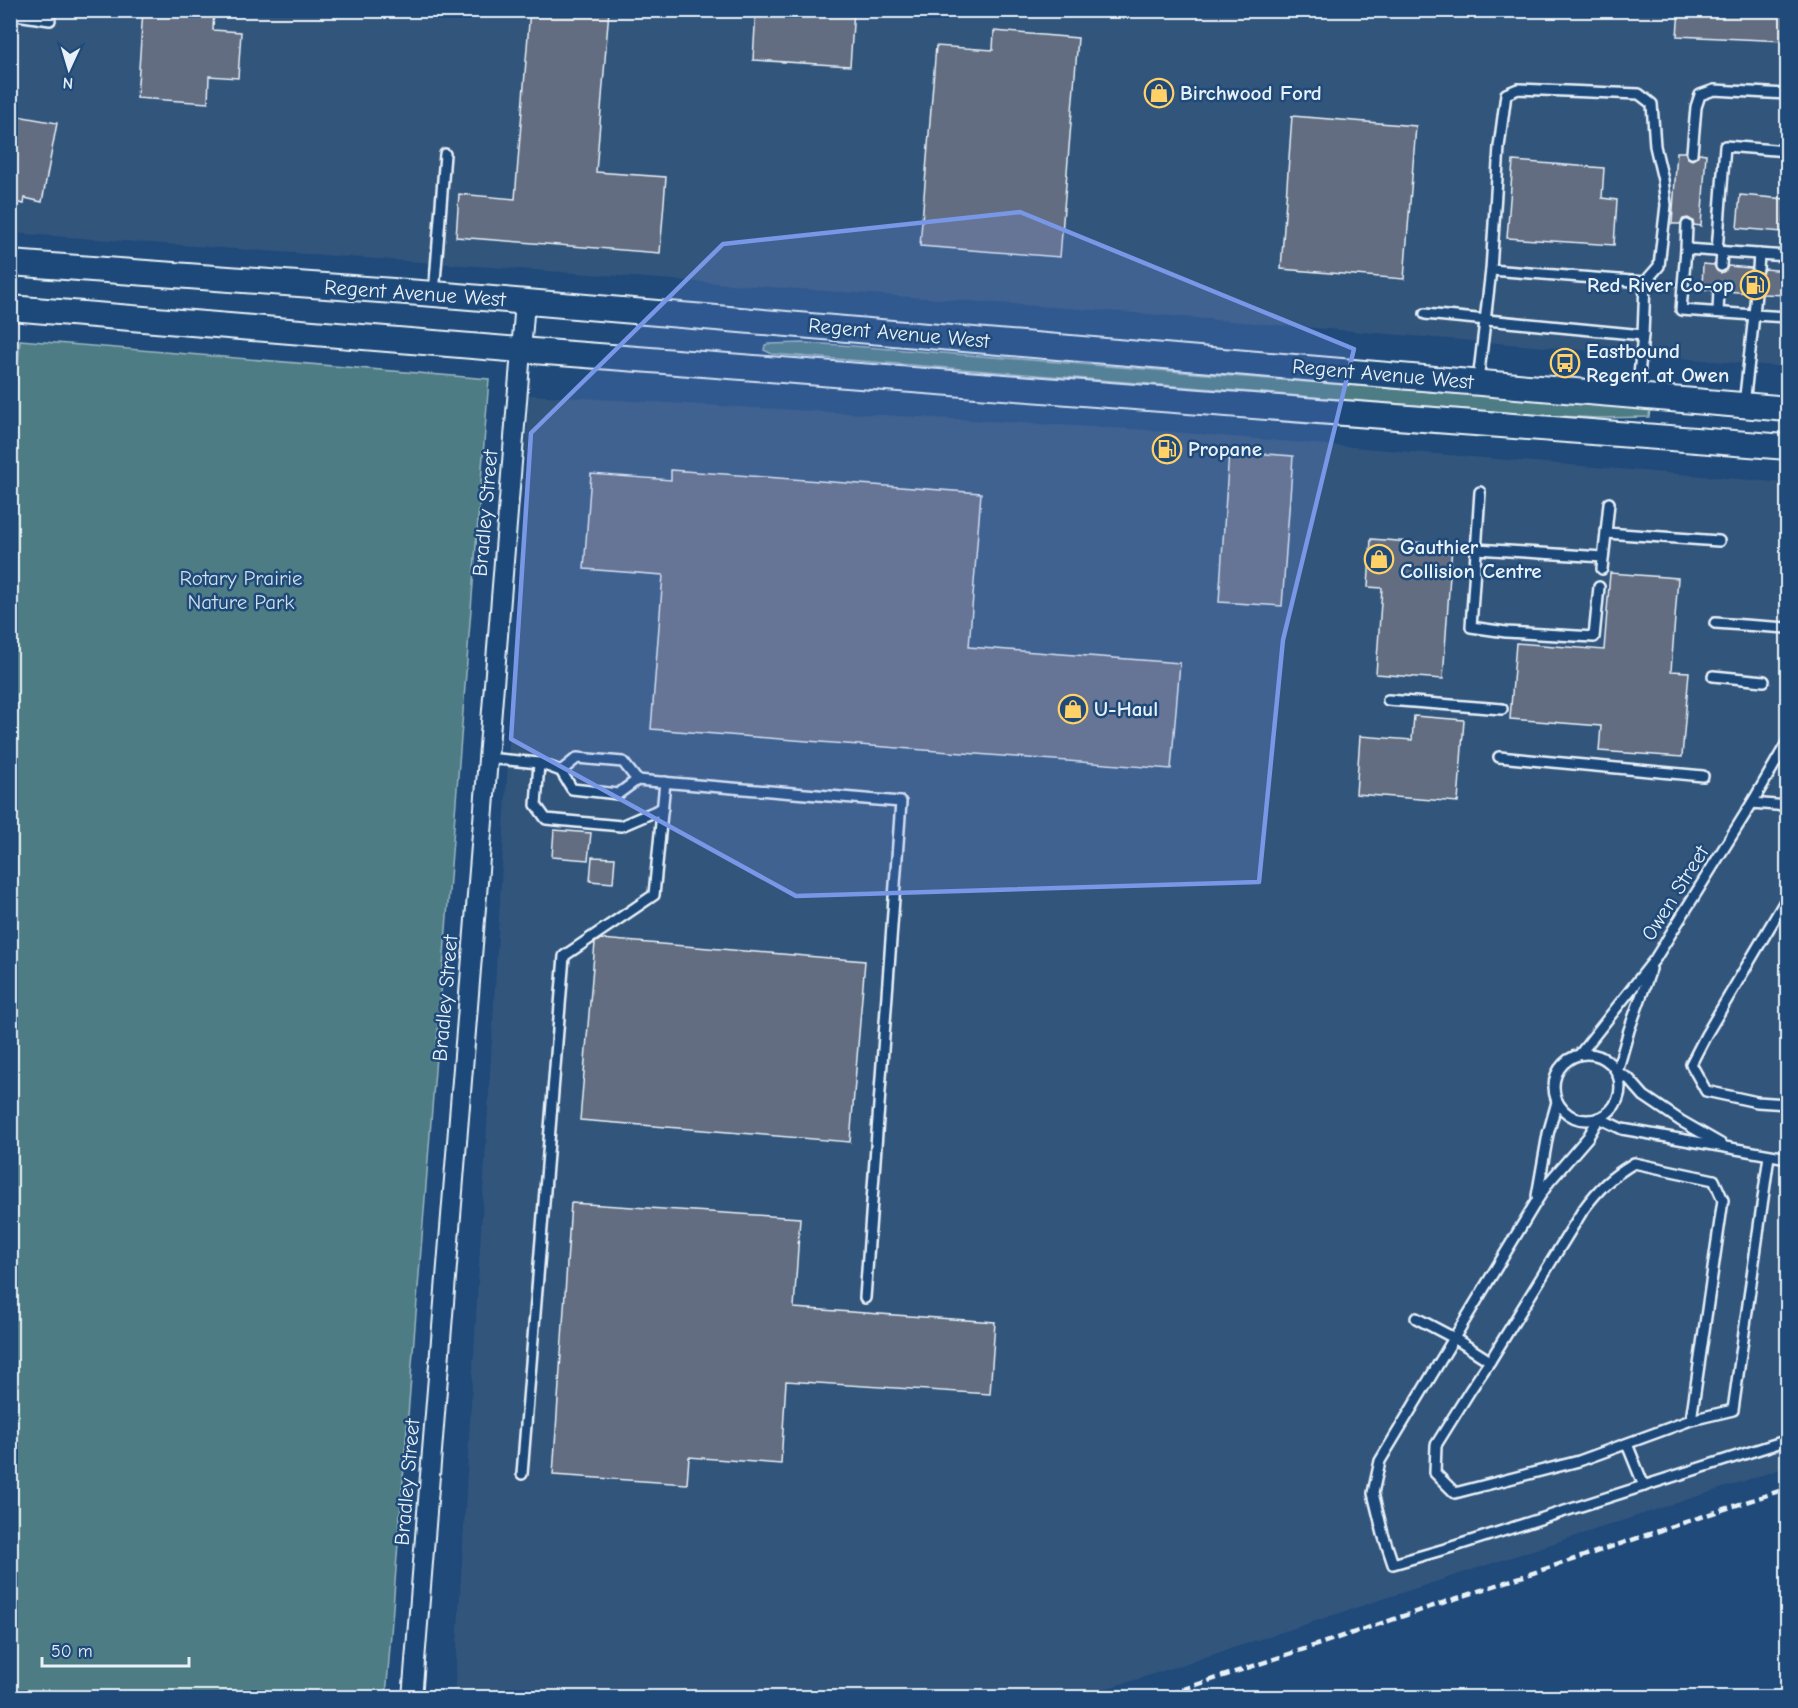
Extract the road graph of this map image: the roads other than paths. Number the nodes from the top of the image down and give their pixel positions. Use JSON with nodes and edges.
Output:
{"nodes":[{"id":1,"x":10,"y":14,"type":"edge"},
{"id":2,"x":50,"y":20,"type":"dead end"},
{"id":3,"x":1788,"y":94,"type":"edge"},
{"id":4,"x":1788,"y":151,"type":"edge"},
{"id":5,"x":1692,"y":153,"type":"dead end"},
{"id":6,"x":445,"y":154,"type":"dead end"},
{"id":7,"x":1687,"y":225,"type":"dead end"},
{"id":8,"x":1686,"y":249,"type":"junction"},
{"id":9,"x":1719,"y":251,"type":"junction"},
{"id":10,"x":1760,"y":254,"type":"junction"},
{"id":11,"x":1788,"y":256,"type":"edge"},
{"id":12,"x":10,"y":263,"type":"edge"},
{"id":13,"x":1721,"y":266,"type":"dead end"},
{"id":14,"x":1758,"y":269,"type":"dead end"},
{"id":15,"x":1491,"y":270,"type":"junction"},
{"id":16,"x":1645,"y":282,"type":"junction"},
{"id":17,"x":1719,"y":290,"type":"dead end"},
{"id":18,"x":1756,"y":293,"type":"dead end"},
{"id":19,"x":434,"y":294,"type":"junction"},
{"id":20,"x":525,"y":302,"type":"junction"},
{"id":21,"x":10,"y":308,"type":"edge"},
{"id":22,"x":1718,"y":312,"type":"junction"},
{"id":23,"x":1425,"y":314,"type":"dead end"},
{"id":24,"x":1754,"y":315,"type":"junction"},
{"id":25,"x":1788,"y":317,"type":"edge"},
{"id":26,"x":1485,"y":319,"type":"junction"},
{"id":27,"x":1643,"y":335,"type":"junction"},
{"id":28,"x":520,"y":350,"type":"junction"},
{"id":29,"x":1478,"y":382,"type":"junction"},
{"id":30,"x":1637,"y":395,"type":"junction"},
{"id":31,"x":1744,"y":405,"type":"junction"},
{"id":32,"x":1788,"y":409,"type":"edge"},
{"id":33,"x":1788,"y":447,"type":"edge"},
{"id":34,"x":1480,"y":492,"type":"dead end"},
{"id":35,"x":1609,"y":502,"type":"dead end"},
{"id":36,"x":1606,"y":533,"type":"junction"},
{"id":37,"x":1719,"y":541,"type":"dead end"},
{"id":38,"x":1476,"y":549,"type":"junction"},
{"id":39,"x":1603,"y":556,"type":"junction"},
{"id":40,"x":1602,"y":569,"type":"dead end"},
{"id":41,"x":1599,"y":587,"type":"dead end"},
{"id":42,"x":1714,"y":623,"type":"dead end"},
{"id":43,"x":1787,"y":628,"type":"edge"},
{"id":44,"x":1713,"y":676,"type":"dead end"},
{"id":45,"x":1764,"y":681,"type":"dead end"},
{"id":46,"x":1388,"y":700,"type":"dead end"},
{"id":47,"x":1502,"y":709,"type":"dead end"},
{"id":48,"x":1788,"y":741,"type":"edge"},
{"id":49,"x":1499,"y":757,"type":"dead end"},
{"id":50,"x":487,"y":758,"type":"junction"},
{"id":51,"x":539,"y":763,"type":"junction"},
{"id":52,"x":561,"y":771,"type":"junction"},
{"id":53,"x":1702,"y":776,"type":"dead end"},
{"id":54,"x":637,"y":780,"type":"junction"},
{"id":55,"x":665,"y":782,"type":"junction"},
{"id":56,"x":1752,"y":802,"type":"junction"},
{"id":57,"x":1788,"y":806,"type":"edge"},
{"id":58,"x":663,"y":808,"type":"junction"},
{"id":59,"x":1788,"y":896,"type":"edge"},
{"id":60,"x":1655,"y":958,"type":"junction"},
{"id":61,"x":1580,"y":1054,"type":"junction"},
{"id":62,"x":1617,"y":1072,"type":"junction"},
{"id":63,"x":1557,"y":1102,"type":"junction"},
{"id":64,"x":1788,"y":1104,"type":"edge"},
{"id":65,"x":1599,"y":1118,"type":"junction"},
{"id":66,"x":1727,"y":1148,"type":"junction"},
{"id":67,"x":1769,"y":1156,"type":"junction"},
{"id":68,"x":1788,"y":1158,"type":"edge"},
{"id":69,"x":1536,"y":1202,"type":"junction"},
{"id":70,"x":865,"y":1298,"type":"dead end"},
{"id":71,"x":1416,"y":1318,"type":"dead end"},
{"id":72,"x":1454,"y":1338,"type":"junction"},
{"id":73,"x":1490,"y":1361,"type":"junction"},
{"id":74,"x":1691,"y":1420,"type":"junction"},
{"id":75,"x":1788,"y":1440,"type":"edge"},
{"id":76,"x":1627,"y":1444,"type":"junction"},
{"id":77,"x":522,"y":1474,"type":"dead end"},
{"id":78,"x":1644,"y":1486,"type":"junction"},
{"id":79,"x":412,"y":1698,"type":"edge"}],
"edges":[{"from":1,"to":2,"type":"lane"},
{"from":3,"to":5,"type":"lane"},
{"from":4,"to":9,"type":"lane"},
{"from":6,"to":19,"type":"lane"},
{"from":7,"to":8,"type":"lane"},
{"from":8,"to":9,"type":"lane"},
{"from":8,"to":22,"type":"lane"},
{"from":9,"to":10,"type":"lane"},
{"from":9,"to":13,"type":"lane"},
{"from":10,"to":11,"type":"lane"},
{"from":10,"to":14,"type":"lane"},
{"from":12,"to":19,"type":"main road","name":"Regent Avenue West"},
{"from":15,"to":16,"type":"lane"},
{"from":15,"to":16,"type":"lane"},
{"from":15,"to":26,"type":"lane"},
{"from":16,"to":27,"type":"lane"},
{"from":17,"to":22,"type":"lane"},
{"from":18,"to":24,"type":"lane"},
{"from":19,"to":20,"type":"main road","name":"Regent Avenue West"},
{"from":20,"to":28,"type":"street","name":"Bradley Street"},
{"from":20,"to":29,"type":"main road","name":"Regent Avenue West"},
{"from":21,"to":28,"type":"main road","name":"Regent Avenue West"},
{"from":22,"to":24,"type":"lane"},
{"from":23,"to":26,"type":"lane"},
{"from":24,"to":25,"type":"lane"},
{"from":24,"to":31,"type":"lane"},
{"from":26,"to":27,"type":"lane"},
{"from":26,"to":29,"type":"lane"},
{"from":27,"to":30,"type":"lane"},
{"from":28,"to":33,"type":"main road","name":"Regent Avenue West"},
{"from":28,"to":50,"type":"street","name":"Bradley Street"},
{"from":29,"to":30,"type":"main road","name":"Regent Avenue West"},
{"from":30,"to":31,"type":"main road","name":"Regent Avenue West"},
{"from":31,"to":32,"type":"main road","name":"Regent Avenue West"},
{"from":34,"to":38,"type":"lane"},
{"from":35,"to":36,"type":"lane"},
{"from":36,"to":37,"type":"lane"},
{"from":36,"to":39,"type":"lane"},
{"from":38,"to":39,"type":"lane"},
{"from":38,"to":41,"type":"lane"},
{"from":39,"to":40,"type":"lane"},
{"from":42,"to":43,"type":"lane"},
{"from":44,"to":45,"type":"lane"},
{"from":46,"to":47,"type":"lane"},
{"from":48,"to":56,"type":"lane","name":"Owen Street"},
{"from":49,"to":53,"type":"lane"},
{"from":50,"to":51,"type":"lane"},
{"from":50,"to":79,"type":"street","name":"Bradley Street"},
{"from":51,"to":52,"type":"lane"},
{"from":51,"to":58,"type":"lane"},
{"from":52,"to":54,"type":"lane"},
{"from":52,"to":54,"type":"lane"},
{"from":54,"to":55,"type":"lane"},
{"from":55,"to":58,"type":"lane"},
{"from":55,"to":70,"type":"lane"},
{"from":56,"to":57,"type":"lane"},
{"from":56,"to":60,"type":"lane","name":"Owen Street"},
{"from":58,"to":77,"type":"lane"},
{"from":59,"to":64,"type":"lane"},
{"from":60,"to":61,"type":"lane","name":"Owen Street"},
{"from":60,"to":62,"type":"lane"},
{"from":61,"to":62,"type":"lane"},
{"from":61,"to":63,"type":"lane","name":"Owen Street"},
{"from":62,"to":65,"type":"lane"},
{"from":62,"to":66,"type":"lane"},
{"from":63,"to":65,"type":"lane"},
{"from":63,"to":69,"type":"lane"},
{"from":65,"to":66,"type":"lane"},
{"from":65,"to":69,"type":"lane"},
{"from":66,"to":67,"type":"lane"},
{"from":67,"to":68,"type":"lane"},
{"from":67,"to":74,"type":"lane"},
{"from":69,"to":72,"type":"lane"},
{"from":71,"to":72,"type":"lane"},
{"from":72,"to":73,"type":"lane"},
{"from":72,"to":78,"type":"lane"},
{"from":73,"to":74,"type":"lane"},
{"from":73,"to":76,"type":"lane"},
{"from":74,"to":76,"type":"lane"},
{"from":75,"to":78,"type":"lane"},
{"from":76,"to":78,"type":"lane"}]}
